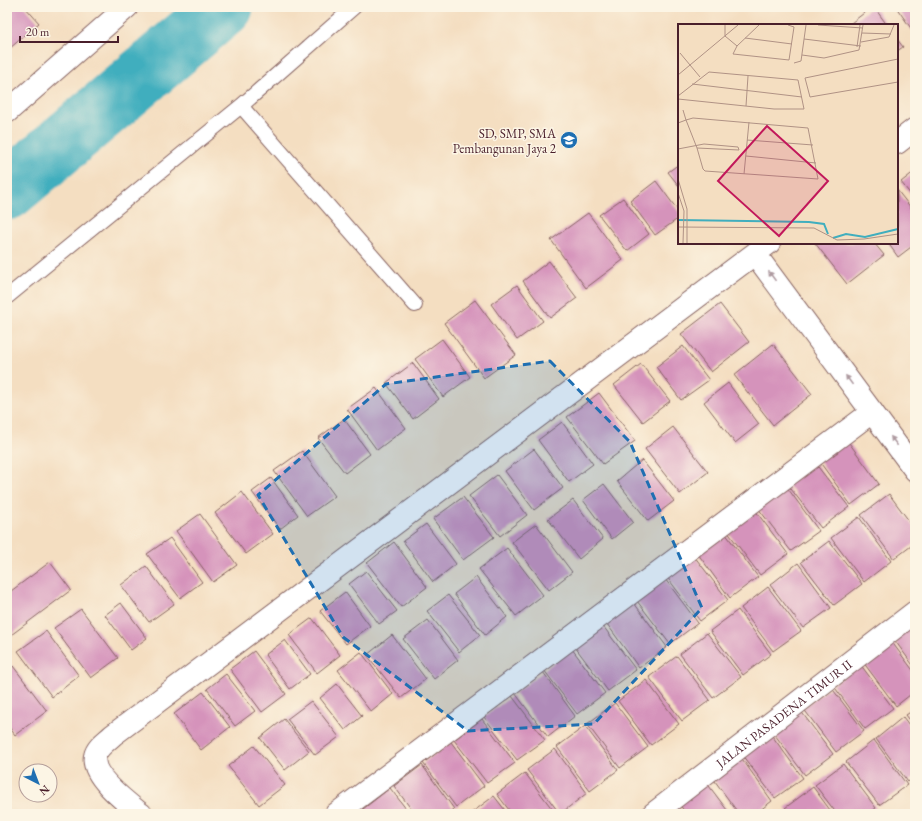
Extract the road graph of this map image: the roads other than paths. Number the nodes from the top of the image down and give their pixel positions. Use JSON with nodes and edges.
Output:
{"nodes":[{"id":1,"x":127,"y":7,"type":"edge"},
{"id":2,"x":354,"y":7,"type":"edge"},
{"id":3,"x":240,"y":106,"type":"junction"},
{"id":4,"x":7,"y":112,"type":"edge"},
{"id":5,"x":915,"y":129,"type":"edge"},
{"id":6,"x":898,"y":142,"type":"edge"},
{"id":7,"x":762,"y":248,"type":"edge"},
{"id":8,"x":7,"y":297,"type":"edge"},
{"id":9,"x":415,"y":305,"type":"dead end"},
{"id":10,"x":872,"y":412,"type":"junction"},
{"id":11,"x":915,"y":470,"type":"edge"},
{"id":12,"x":915,"y":612,"type":"edge"},
{"id":13,"x":141,"y":814,"type":"edge"},
{"id":14,"x":336,"y":814,"type":"edge"},
{"id":15,"x":653,"y":814,"type":"edge"}],
"edges":[{"from":1,"to":4,"type":"street"},
{"from":2,"to":3,"type":"lane"},
{"from":3,"to":8,"type":"lane"},
{"from":3,"to":9,"type":"lane"},
{"from":5,"to":6,"type":"street"},
{"from":10,"to":7,"type":"street","one_way":true},
{"from":7,"to":13,"type":"street"},
{"from":11,"to":10,"type":"street","one_way":true},
{"from":10,"to":14,"type":"street"},
{"from":12,"to":15,"type":"street","name":"JALAN PASADENA TIMUR II"}]}
